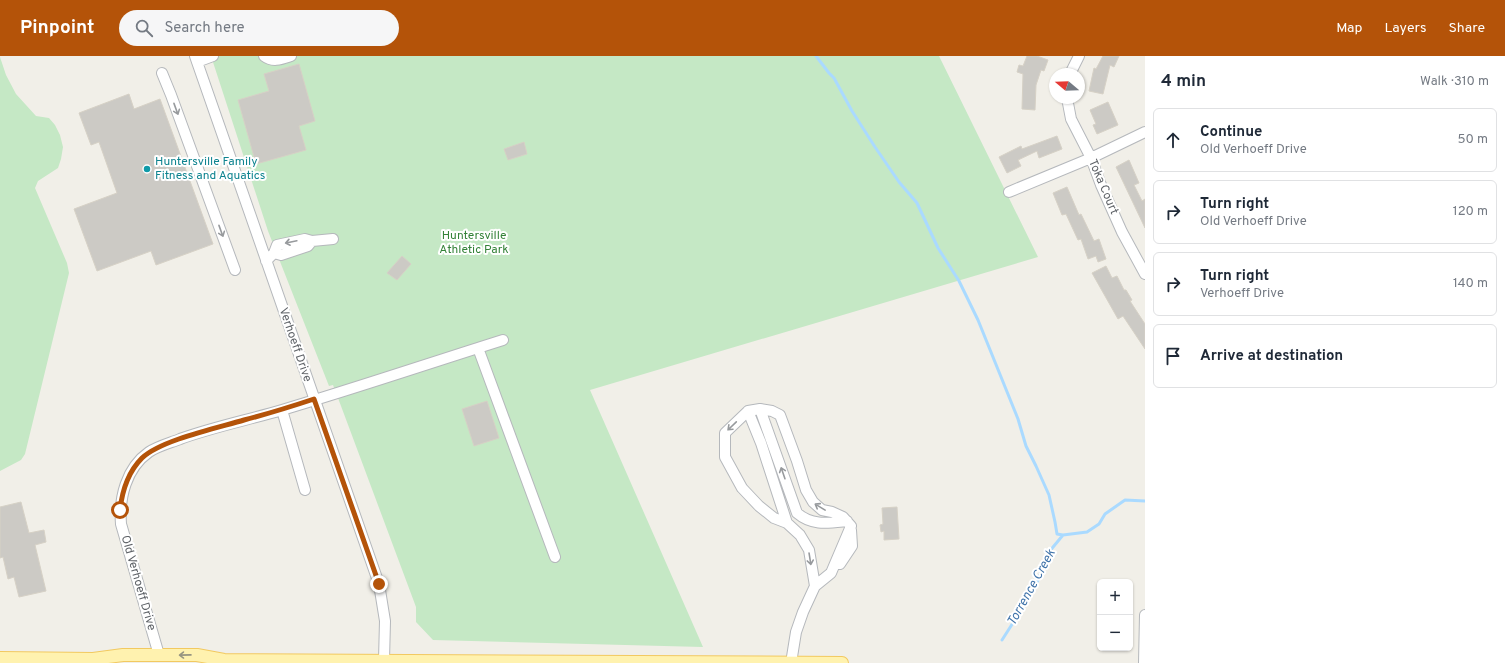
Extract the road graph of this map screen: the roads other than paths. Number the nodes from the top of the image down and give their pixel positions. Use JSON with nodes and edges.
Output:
{"nodes":[{"id":1,"x":212,"y":56,"type":"edge"},
{"id":2,"x":264,"y":56,"type":"edge"},
{"id":3,"x":291,"y":56,"type":"edge"},
{"id":4,"x":1079,"y":56,"type":"edge"},
{"id":5,"x":196,"y":59,"type":"edge"},
{"id":6,"x":1073,"y":68,"type":"edge"},
{"id":7,"x":162,"y":73,"type":"dead end"},
{"id":8,"x":1068,"y":104,"type":"edge"},
{"id":9,"x":1145,"y":132,"type":"edge"},
{"id":10,"x":1091,"y":158,"type":"junction"},
{"id":11,"x":1009,"y":192,"type":"dead end"},
{"id":12,"x":333,"y":239,"type":"dead end"},
{"id":13,"x":266,"y":261,"type":"junction"},
{"id":14,"x":235,"y":270,"type":"dead end"},
{"id":15,"x":1145,"y":274,"type":"edge"},
{"id":16,"x":503,"y":340,"type":"dead end"},
{"id":17,"x":478,"y":348,"type":"junction"},
{"id":18,"x":314,"y":399,"type":"junction"},
{"id":19,"x":760,"y":409,"type":"junction"},
{"id":20,"x":282,"y":410,"type":"junction"},
{"id":21,"x":748,"y":411,"type":"junction"},
{"id":22,"x":305,"y":490,"type":"dead end"},
{"id":23,"x":788,"y":523,"type":"junction"},
{"id":24,"x":849,"y":523,"type":"junction"},
{"id":25,"x":555,"y":557,"type":"dead end"},
{"id":26,"x":815,"y":586,"type":"junction"},
{"id":27,"x":1145,"y":615,"type":"edge"},
{"id":28,"x":159,"y":655,"type":"junction"},
{"id":29,"x":0,"y":658,"type":"edge"},
{"id":30,"x":93,"y":659,"type":"junction"},
{"id":31,"x":224,"y":660,"type":"junction"},
{"id":32,"x":384,"y":660,"type":"junction"},
{"id":33,"x":127,"y":663,"type":"edge"},
{"id":34,"x":206,"y":663,"type":"edge"},
{"id":35,"x":790,"y":663,"type":"edge"},
{"id":36,"x":842,"y":663,"type":"edge"},
{"id":37,"x":1144,"y":663,"type":"edge"}],
"edges":[{"from":1,"to":5,"type":"street"},
{"from":2,"to":3,"type":"street"},
{"from":4,"to":6,"type":"street"},
{"from":5,"to":13,"type":"street","name":"Verhoeff Drive"},
{"from":7,"to":14,"type":"street","one_way":true},
{"from":8,"to":10,"type":"street","name":"Toka Court"},
{"from":9,"to":10,"type":"street"},
{"from":10,"to":11,"type":"street"},
{"from":10,"to":15,"type":"street","name":"Toka Court"},
{"from":12,"to":13,"type":"street"},
{"from":13,"to":18,"type":"street","name":"Verhoeff Drive"},
{"from":16,"to":17,"type":"street","name":"Old Verhoeff Drive"},
{"from":17,"to":18,"type":"street","name":"Old Verhoeff Drive"},
{"from":17,"to":25,"type":"street"},
{"from":18,"to":20,"type":"street","name":"Old Verhoeff Drive"},
{"from":18,"to":32,"type":"street","name":"Verhoeff Drive"},
{"from":19,"to":21,"type":"street"},
{"from":24,"to":19,"type":"street","one_way":true},
{"from":24,"to":19,"type":"street","one_way":true},
{"from":20,"to":22,"type":"street"},
{"from":20,"to":28,"type":"street","name":"Old Verhoeff Drive"},
{"from":21,"to":23,"type":"street"},
{"from":21,"to":23,"type":"street","one_way":true},
{"from":23,"to":26,"type":"street","one_way":true},
{"from":24,"to":26,"type":"street"},
{"from":26,"to":35,"type":"street"},
{"from":27,"to":37,"type":"street"},
{"from":28,"to":30,"type":"main road"},
{"from":31,"to":28,"type":"main road","one_way":true},
{"from":29,"to":30,"type":"main road"},
{"from":30,"to":33,"type":"main road"},
{"from":31,"to":32,"type":"main road"},
{"from":31,"to":34,"type":"main road"},
{"from":32,"to":35,"type":"main road"},
{"from":35,"to":36,"type":"main road"}]}
